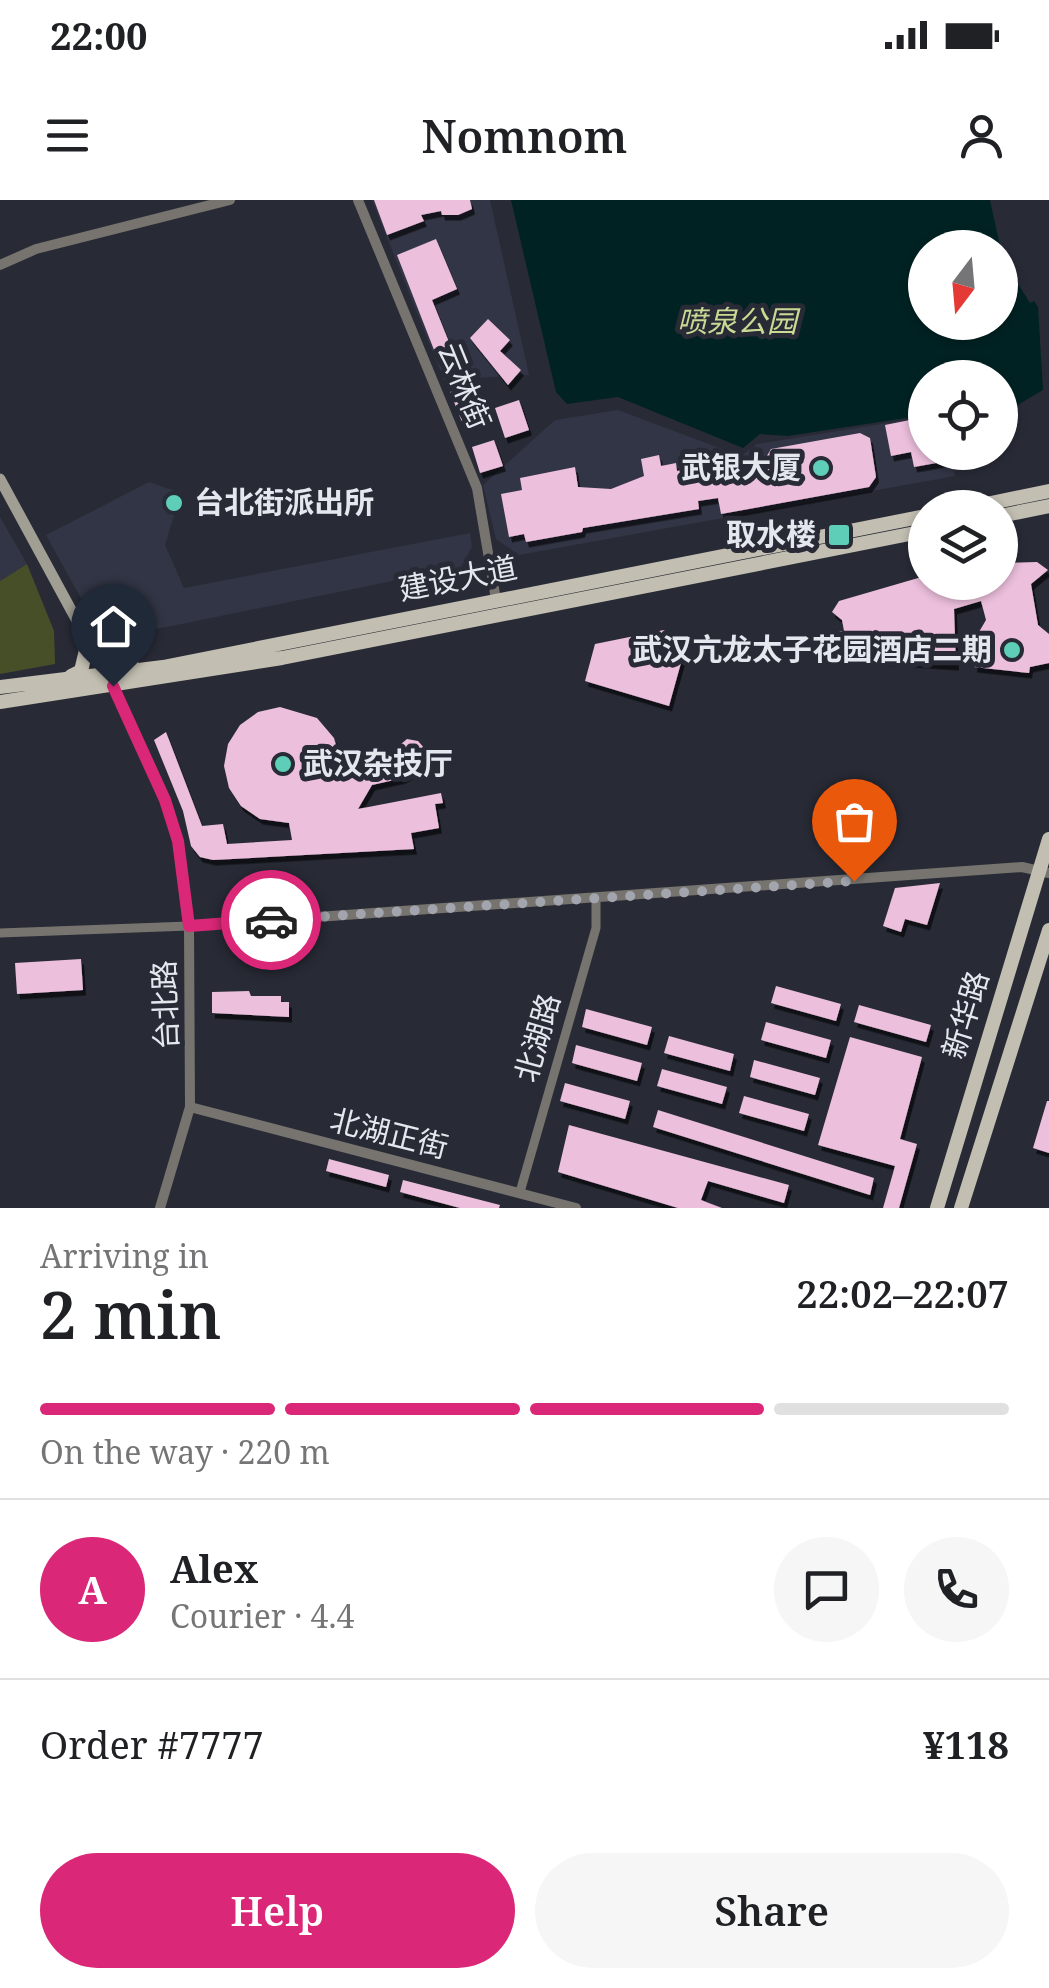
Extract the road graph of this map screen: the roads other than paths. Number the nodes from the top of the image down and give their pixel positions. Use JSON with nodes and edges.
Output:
{"nodes":[{"id":1,"x":230,"y":200,"type":"edge"},
{"id":2,"x":358,"y":200,"type":"edge"},
{"id":3,"x":0,"y":265,"type":"edge"},
{"id":4,"x":0,"y":479,"type":"edge"},
{"id":5,"x":1046,"y":499,"type":"edge"},
{"id":6,"x":1018,"y":502,"type":"edge"},
{"id":7,"x":1018,"y":509,"type":"edge"},
{"id":8,"x":908,"y":519,"type":"edge"},
{"id":9,"x":908,"y":534,"type":"edge"},
{"id":10,"x":496,"y":600,"type":"junction"},
{"id":11,"x":88,"y":642,"type":"junction"},
{"id":12,"x":164,"y":666,"type":"junction"},
{"id":13,"x":62,"y":680,"type":"junction"},
{"id":14,"x":109,"y":680,"type":"junction"},
{"id":15,"x":0,"y":687,"type":"edge"},
{"id":16,"x":0,"y":702,"type":"edge"},
{"id":17,"x":1049,"y":840,"type":"edge"},
{"id":18,"x":1044,"y":871,"type":"edge"},
{"id":19,"x":596,"y":898,"type":"junction"},
{"id":20,"x":189,"y":926,"type":"junction"},
{"id":21,"x":1049,"y":930,"type":"edge"},
{"id":22,"x":0,"y":932,"type":"edge"},
{"id":23,"x":190,"y":1108,"type":"junction"},
{"id":24,"x":520,"y":1192,"type":"junction"},
{"id":25,"x":160,"y":1208,"type":"edge"},
{"id":26,"x":576,"y":1208,"type":"edge"},
{"id":27,"x":937,"y":1208,"type":"edge"},
{"id":28,"x":962,"y":1208,"type":"edge"}],
"edges":[{"from":1,"to":3,"type":"street"},
{"from":2,"to":10,"type":"street","name":"云林街"},
{"from":4,"to":11,"type":"main road","name":"台北路"},
{"from":5,"to":6,"type":"main road"},
{"from":5,"to":7,"type":"main road"},
{"from":8,"to":10,"type":"main road","name":"建设大道"},
{"from":9,"to":14,"type":"main road","name":"建设大道"},
{"from":10,"to":12,"type":"main road","name":"建设大道"},
{"from":11,"to":12,"type":"main road"},
{"from":11,"to":13,"type":"main road"},
{"from":11,"to":14,"type":"main road","name":"台北路"},
{"from":12,"to":14,"type":"main road","name":"建设大道"},
{"from":13,"to":14,"type":"main road","name":"建设大道"},
{"from":13,"to":15,"type":"main road","name":"建设大道"},
{"from":14,"to":16,"type":"main road","name":"建设大道"},
{"from":14,"to":20,"type":"street","name":"台北路"},
{"from":17,"to":18,"type":"main road","name":"新华路"},
{"from":18,"to":19,"type":"street"},
{"from":18,"to":27,"type":"main road","name":"新华路"},
{"from":19,"to":20,"type":"street"},
{"from":19,"to":24,"type":"street","name":"北湖路"},
{"from":20,"to":22,"type":"street"},
{"from":20,"to":23,"type":"street","name":"台北路"},
{"from":21,"to":28,"type":"main road","name":"新华路"},
{"from":23,"to":24,"type":"street","name":"北湖正街"},
{"from":23,"to":25,"type":"street","name":"台北路"},
{"from":24,"to":26,"type":"street","name":"北湖正街"}]}
